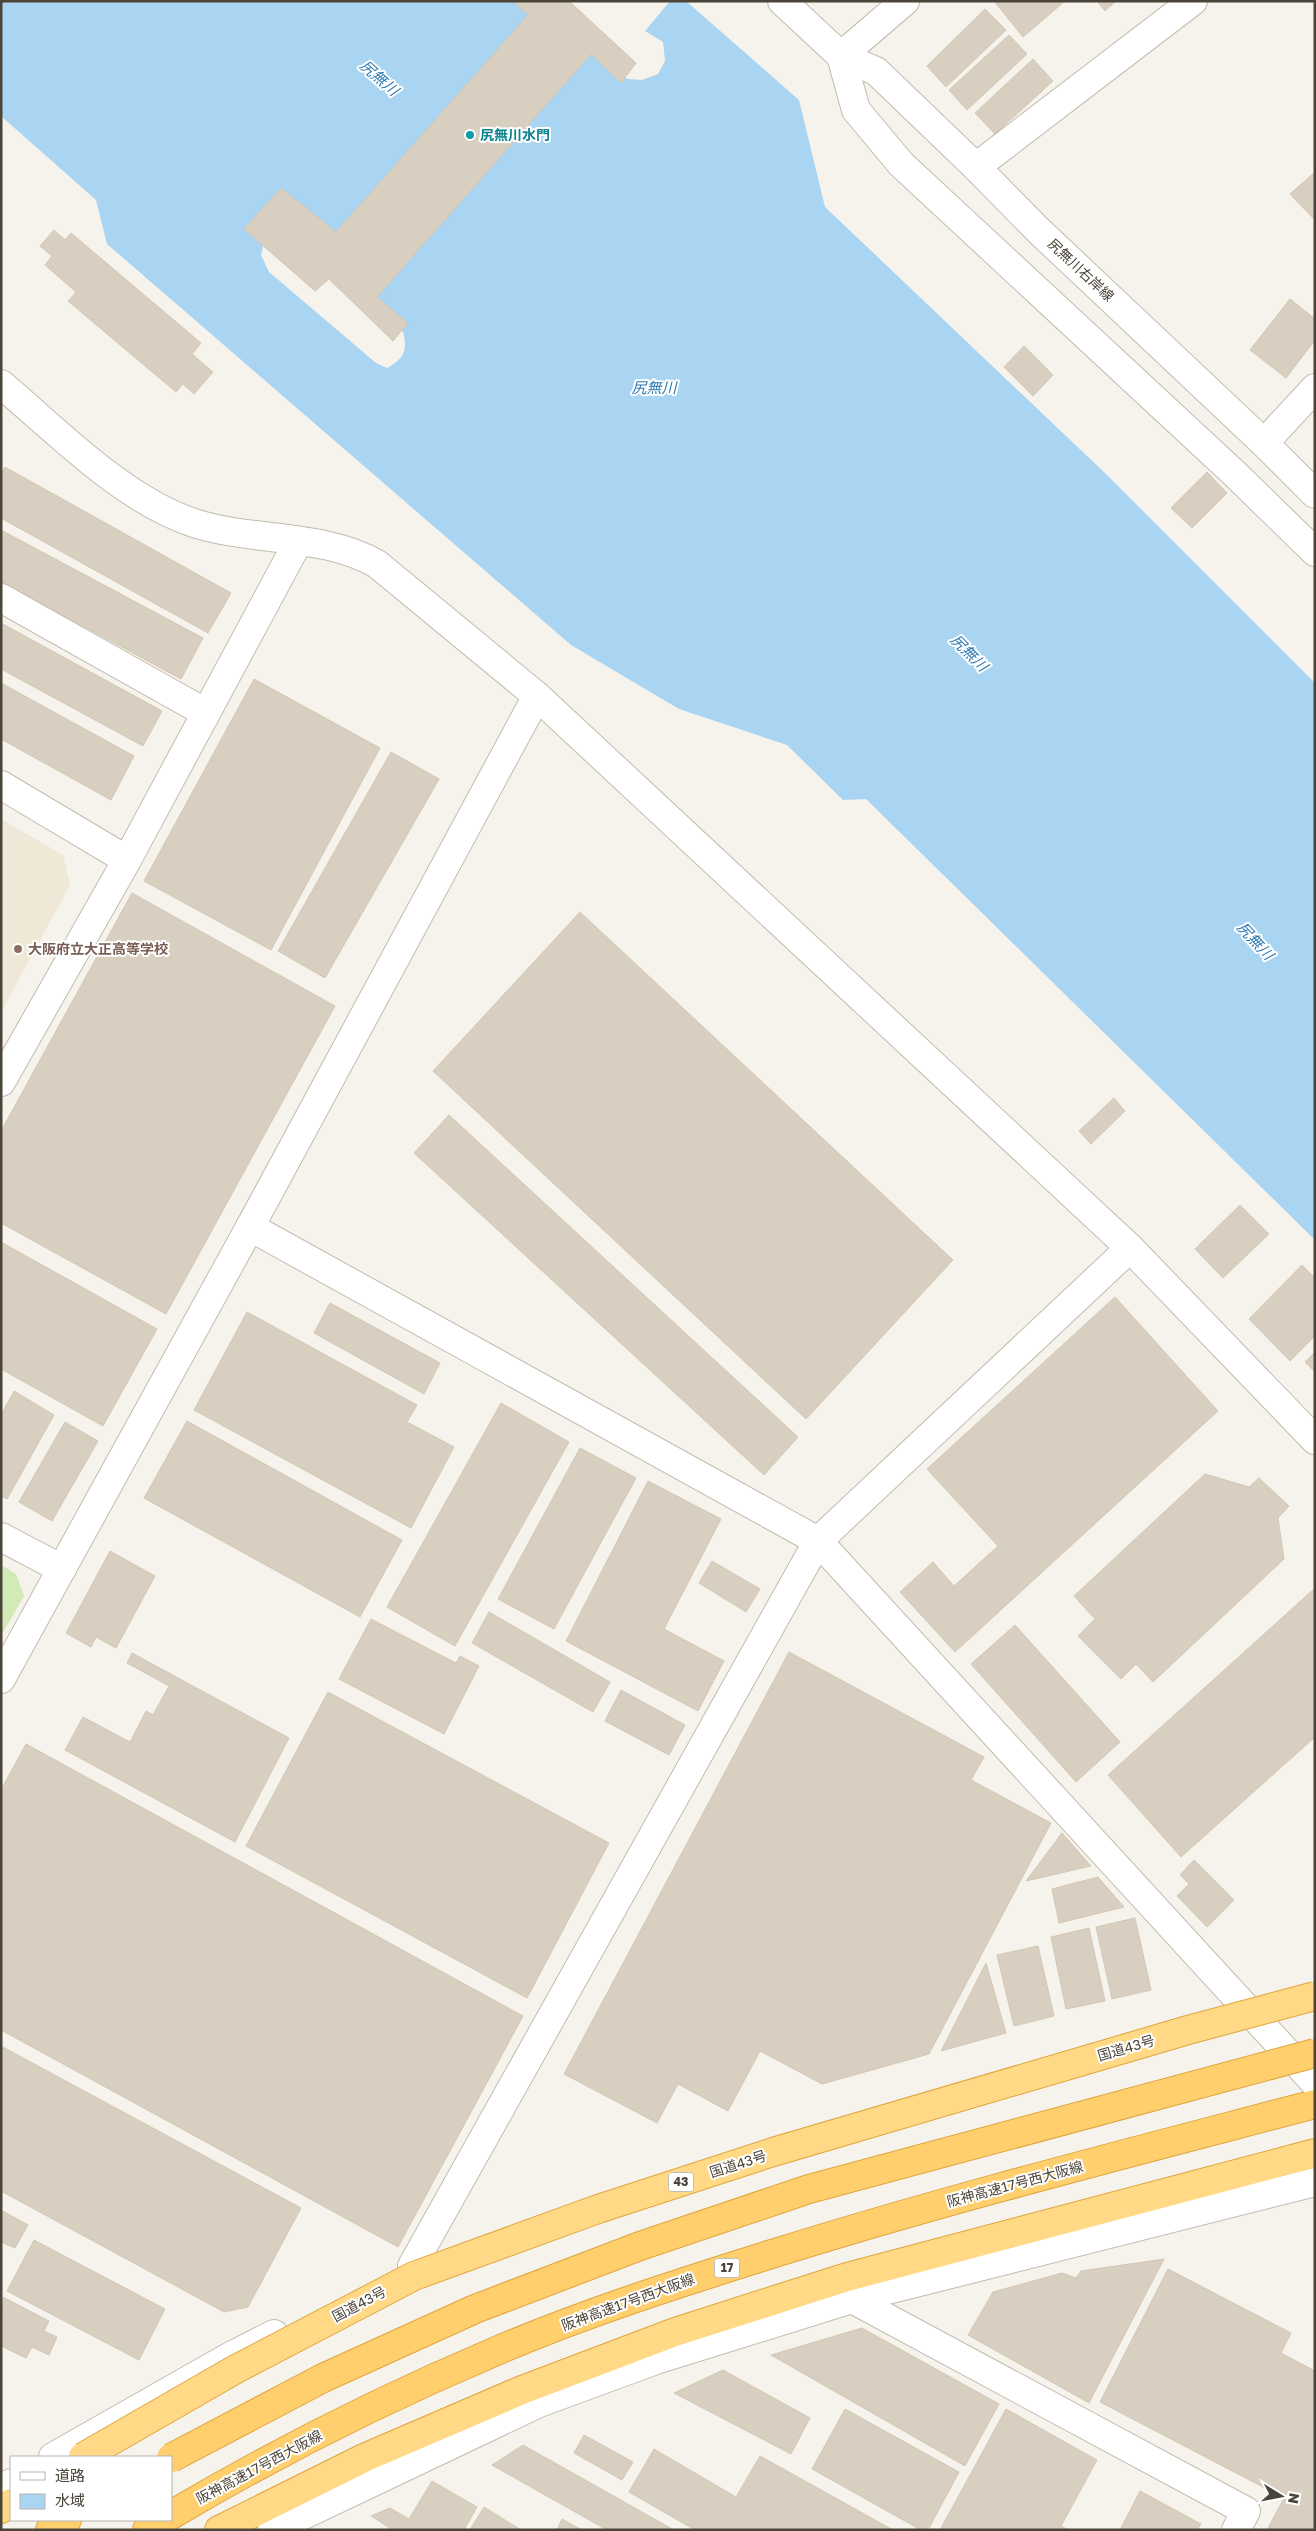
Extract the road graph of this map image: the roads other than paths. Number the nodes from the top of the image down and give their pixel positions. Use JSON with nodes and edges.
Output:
{"nodes":[{"id":1,"x":782,"y":1,"type":"edge"},
{"id":2,"x":906,"y":1,"type":"edge"},
{"id":3,"x":1193,"y":1,"type":"edge"},
{"id":4,"x":841,"y":56,"type":"junction"},
{"id":5,"x":976,"y":167,"type":"junction"},
{"id":6,"x":1,"y":384,"type":"edge"},
{"id":7,"x":1315,"y":388,"type":"edge"},
{"id":8,"x":1264,"y":443,"type":"junction"},
{"id":9,"x":1315,"y":494,"type":"edge"},
{"id":10,"x":298,"y":542,"type":"junction"},
{"id":11,"x":1315,"y":552,"type":"edge"},
{"id":12,"x":1,"y":598,"type":"edge"},
{"id":13,"x":537,"y":696,"type":"junction"},
{"id":14,"x":206,"y":713,"type":"junction"},
{"id":15,"x":1,"y":785,"type":"edge"},
{"id":16,"x":127,"y":860,"type":"junction"},
{"id":17,"x":1,"y":1082,"type":"edge"},
{"id":18,"x":250,"y":1227,"type":"junction"},
{"id":19,"x":1130,"y":1248,"type":"junction"},
{"id":20,"x":1315,"y":1440,"type":"edge"},
{"id":21,"x":1,"y":1537,"type":"edge"},
{"id":22,"x":818,"y":1542,"type":"junction"},
{"id":23,"x":62,"y":1569,"type":"junction"},
{"id":24,"x":1,"y":1679,"type":"edge"},
{"id":25,"x":1315,"y":1996,"type":"edge"},
{"id":26,"x":1242,"y":2004,"type":"junction"},
{"id":27,"x":1315,"y":2054,"type":"edge"},
{"id":28,"x":1315,"y":2083,"type":"edge"},
{"id":29,"x":1315,"y":2104,"type":"edge"},
{"id":30,"x":1315,"y":2153,"type":"edge"},
{"id":31,"x":1315,"y":2182,"type":"edge"},
{"id":32,"x":412,"y":2266,"type":"junction"},
{"id":33,"x":852,"y":2299,"type":"junction"},
{"id":34,"x":55,"y":2456,"type":"edge"},
{"id":35,"x":85,"y":2456,"type":"edge"},
{"id":36,"x":172,"y":2457,"type":"edge"},
{"id":37,"x":172,"y":2515,"type":"edge"},
{"id":38,"x":65,"y":2521,"type":"edge"},
{"id":39,"x":162,"y":2521,"type":"edge"},
{"id":40,"x":50,"y":2530,"type":"edge"},
{"id":41,"x":147,"y":2530,"type":"edge"},
{"id":42,"x":219,"y":2530,"type":"edge"},
{"id":43,"x":272,"y":2530,"type":"edge"},
{"id":44,"x":1236,"y":2530,"type":"edge"}],
"edges":[{"from":1,"to":4,"type":"street","name":"尻無川右岸線"},
{"from":2,"to":4,"type":"street"},
{"from":3,"to":5,"type":"street"},
{"from":4,"to":5,"type":"street","name":"尻無川右岸線"},
{"from":4,"to":11,"type":"street"},
{"from":5,"to":8,"type":"street","name":"尻無川右岸線"},
{"from":6,"to":10,"type":"street"},
{"from":7,"to":8,"type":"street"},
{"from":8,"to":9,"type":"street","name":"尻無川右岸線"},
{"from":10,"to":13,"type":"street"},
{"from":10,"to":14,"type":"street"},
{"from":12,"to":14,"type":"street"},
{"from":13,"to":18,"type":"street"},
{"from":13,"to":19,"type":"street"},
{"from":14,"to":16,"type":"street"},
{"from":15,"to":16,"type":"street"},
{"from":16,"to":17,"type":"street"},
{"from":18,"to":22,"type":"street"},
{"from":18,"to":23,"type":"street"},
{"from":19,"to":20,"type":"street"},
{"from":19,"to":22,"type":"street"},
{"from":21,"to":23,"type":"street"},
{"from":22,"to":26,"type":"street"},
{"from":22,"to":32,"type":"street"},
{"from":23,"to":24,"type":"street"},
{"from":25,"to":35,"type":"highway","name":"国道43号","number":"43","bridge":true},
{"from":26,"to":28,"type":"street"},
{"from":26,"to":32,"type":"street"},
{"from":27,"to":36,"type":"highway","bridge":true},
{"from":29,"to":37,"type":"highway","name":"阪神高速17号西大阪線","number":"17"},
{"from":30,"to":42,"type":"highway"},
{"from":31,"to":33,"type":"street"},
{"from":32,"to":34,"type":"street"},
{"from":33,"to":43,"type":"street"},
{"from":33,"to":44,"type":"street"},
{"from":38,"to":40,"type":"highway"},
{"from":39,"to":41,"type":"highway"}]}
